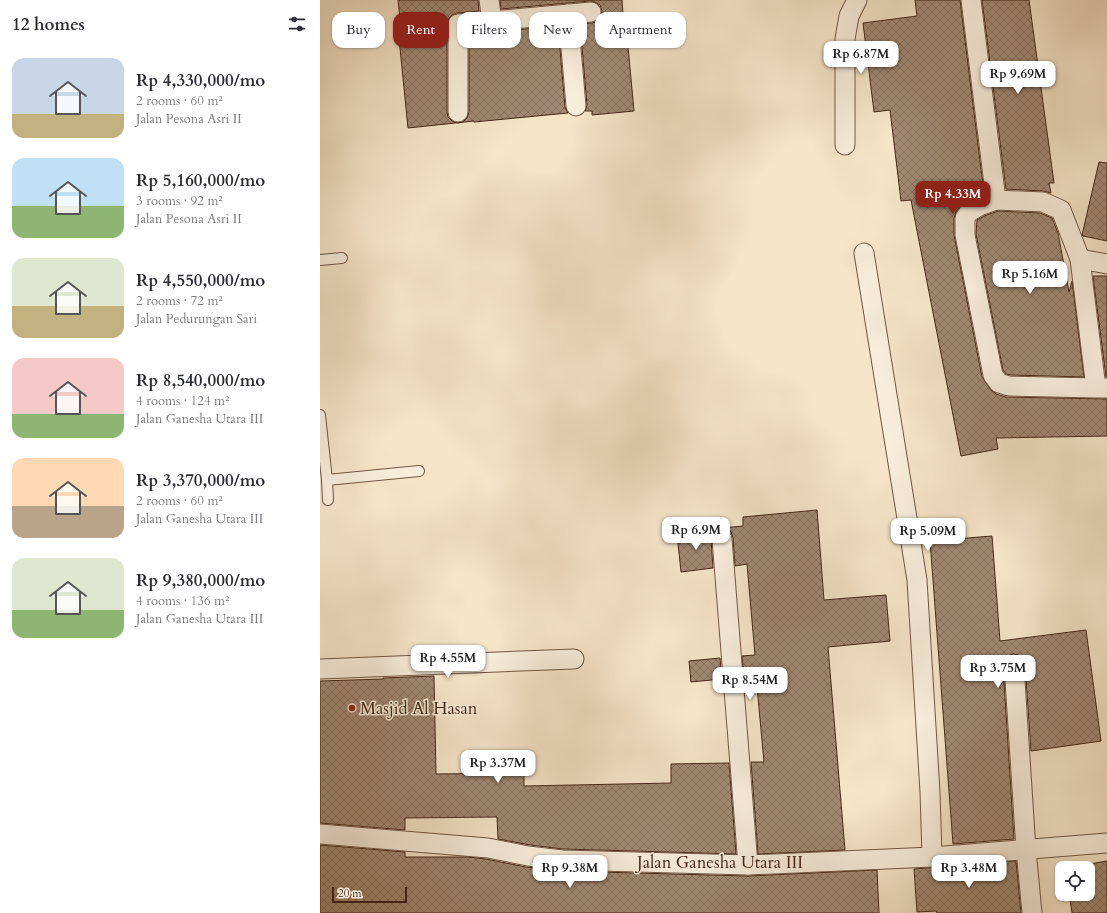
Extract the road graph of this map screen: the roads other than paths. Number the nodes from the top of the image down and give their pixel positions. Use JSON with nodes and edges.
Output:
{"nodes":[{"id":1,"x":489,"y":0,"type":"edge"},
{"id":2,"x":857,"y":0,"type":"edge"},
{"id":3,"x":971,"y":0,"type":"edge"},
{"id":4,"x":491,"y":12,"type":"edge"},
{"id":5,"x":587,"y":12,"type":"edge"},
{"id":6,"x":591,"y":12,"type":"dead end"},
{"id":7,"x":458,"y":48,"type":"edge"},
{"id":8,"x":571,"y":48,"type":"edge"},
{"id":9,"x":576,"y":106,"type":"dead end"},
{"id":10,"x":458,"y":112,"type":"dead end"},
{"id":11,"x":845,"y":145,"type":"dead end"},
{"id":12,"x":996,"y":200,"type":"junction"},
{"id":13,"x":864,"y":253,"type":"dead end"},
{"id":14,"x":342,"y":258,"type":"dead end"},
{"id":15,"x":1080,"y":259,"type":"junction"},
{"id":16,"x":320,"y":260,"type":"edge"},
{"id":17,"x":1107,"y":264,"type":"edge"},
{"id":18,"x":1102,"y":388,"type":"edge"},
{"id":19,"x":320,"y":415,"type":"edge"},
{"id":20,"x":419,"y":471,"type":"dead end"},
{"id":21,"x":327,"y":480,"type":"junction"},
{"id":22,"x":328,"y":500,"type":"dead end"},
{"id":23,"x":722,"y":539,"type":"dead end"},
{"id":24,"x":574,"y":659,"type":"dead end"},
{"id":25,"x":1014,"y":665,"type":"dead end"},
{"id":26,"x":320,"y":669,"type":"edge"},
{"id":27,"x":320,"y":834,"type":"edge"},
{"id":28,"x":1107,"y":844,"type":"edge"},
{"id":29,"x":1026,"y":850,"type":"junction"},
{"id":30,"x":932,"y":857,"type":"junction"},
{"id":31,"x":748,"y":865,"type":"junction"},
{"id":32,"x":1032,"y":913,"type":"edge"}],
"edges":[{"from":1,"to":4,"type":"street"},
{"from":2,"to":11,"type":"street"},
{"from":3,"to":12,"type":"street"},
{"from":5,"to":6,"type":"street"},
{"from":7,"to":10,"type":"street"},
{"from":8,"to":9,"type":"street"},
{"from":12,"to":15,"type":"street"},
{"from":12,"to":18,"type":"street"},
{"from":13,"to":30,"type":"street"},
{"from":14,"to":16,"type":"lane"},
{"from":15,"to":17,"type":"street"},
{"from":15,"to":18,"type":"street"},
{"from":19,"to":21,"type":"lane"},
{"from":20,"to":21,"type":"lane"},
{"from":21,"to":22,"type":"lane"},
{"from":23,"to":31,"type":"street"},
{"from":24,"to":26,"type":"street"},
{"from":25,"to":29,"type":"street"},
{"from":27,"to":31,"type":"street","name":"Jalan Ganesha Utara III"},
{"from":28,"to":29,"type":"street","name":"Jalan Ganesha Utara III"},
{"from":29,"to":30,"type":"street","name":"Jalan Ganesha Utara III"},
{"from":29,"to":32,"type":"street"},
{"from":30,"to":31,"type":"street","name":"Jalan Ganesha Utara III"}]}
